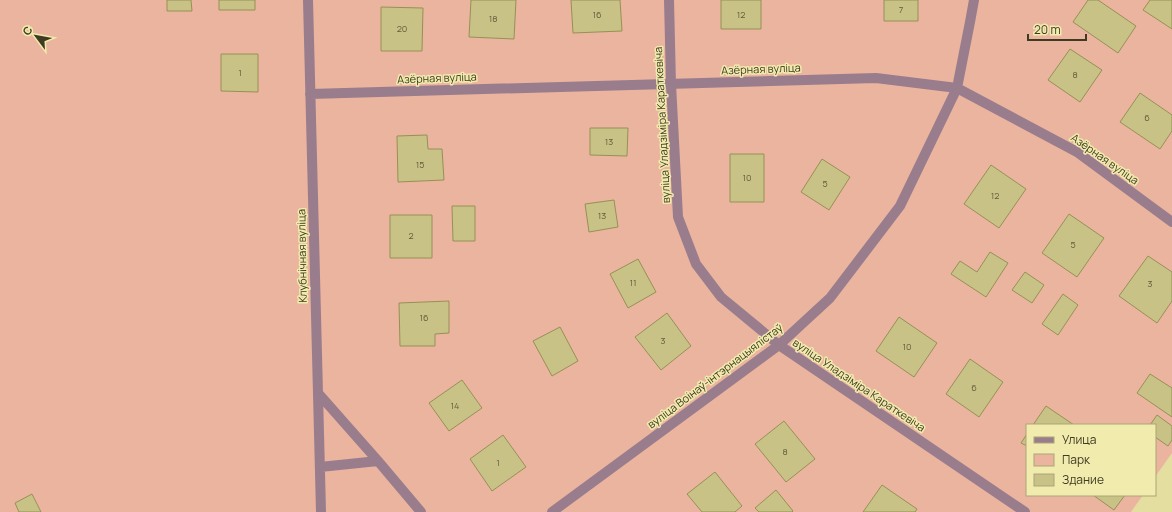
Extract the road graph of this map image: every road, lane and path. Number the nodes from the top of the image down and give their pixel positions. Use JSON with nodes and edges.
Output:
{"nodes":[{"id":1,"x":308,"y":0,"type":"edge"},
{"id":2,"x":669,"y":0,"type":"edge"},
{"id":3,"x":974,"y":0,"type":"edge"},
{"id":4,"x":671,"y":84,"type":"junction"},
{"id":5,"x":957,"y":88,"type":"junction"},
{"id":6,"x":310,"y":94,"type":"junction"},
{"id":7,"x":1172,"y":222,"type":"edge"},
{"id":8,"x":779,"y":345,"type":"junction"},
{"id":9,"x":318,"y":393,"type":"junction"},
{"id":10,"x":378,"y":461,"type":"junction"},
{"id":11,"x":320,"y":467,"type":"junction"},
{"id":12,"x":321,"y":512,"type":"edge"},
{"id":13,"x":421,"y":512,"type":"edge"},
{"id":14,"x":552,"y":512,"type":"edge"},
{"id":15,"x":1025,"y":512,"type":"edge"}],
"edges":[{"from":1,"to":6,"type":"street","name":"Клубнічная вуліца"},
{"from":2,"to":4,"type":"street","name":"вуліца Уладзіміра Караткевіча"},
{"from":3,"to":5,"type":"street","name":"вуліца Воінаў-інтэрнацыялістаў"},
{"from":4,"to":5,"type":"street","name":"Азёрная вуліца"},
{"from":4,"to":6,"type":"street","name":"Азёрная вуліца"},
{"from":4,"to":8,"type":"street","name":"вуліца Уладзіміра Караткевіча"},
{"from":5,"to":7,"type":"street","name":"Азёрная вуліца"},
{"from":5,"to":8,"type":"street","name":"вуліца Воінаў-інтэрнацыялістаў"},
{"from":6,"to":9,"type":"street","name":"Клубнічная вуліца"},
{"from":8,"to":14,"type":"street","name":"вуліца Воінаў-інтэрнацыялістаў"},
{"from":8,"to":15,"type":"street","name":"вуліца Уладзіміра Караткевіча"},
{"from":9,"to":10,"type":"street"},
{"from":9,"to":11,"type":"street","name":"Клубнічная вуліца"},
{"from":10,"to":11,"type":"street"},
{"from":10,"to":13,"type":"street"},
{"from":11,"to":12,"type":"street","name":"Клубнічная вуліца"}]}
